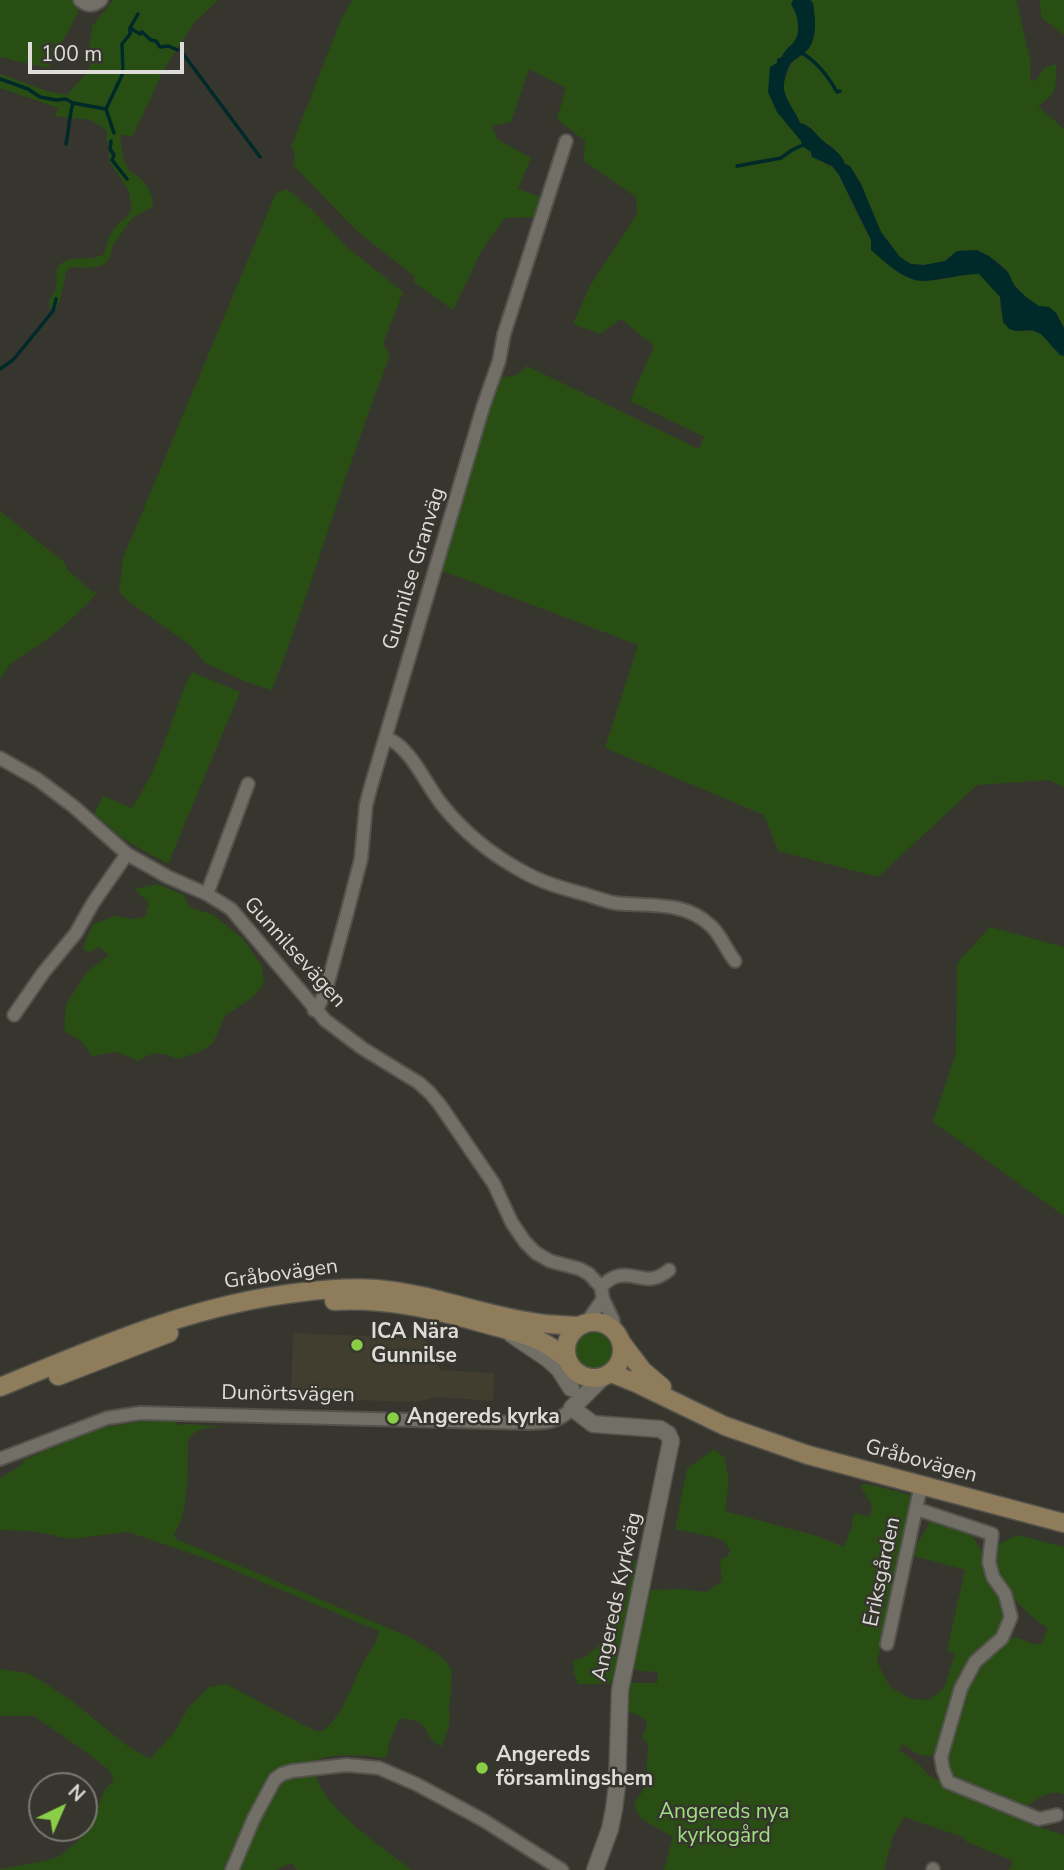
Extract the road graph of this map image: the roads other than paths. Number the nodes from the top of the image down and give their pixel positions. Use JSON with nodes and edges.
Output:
{"nodes":[{"id":1,"x":80,"y":0,"type":"edge"},
{"id":2,"x":101,"y":0,"type":"edge"},
{"id":3,"x":566,"y":141,"type":"dead end"},
{"id":4,"x":386,"y":738,"type":"junction"},
{"id":5,"x":0,"y":758,"type":"edge"},
{"id":6,"x":248,"y":784,"type":"dead end"},
{"id":7,"x":127,"y":854,"type":"junction"},
{"id":8,"x":207,"y":894,"type":"junction"},
{"id":9,"x":735,"y":961,"type":"dead end"},
{"id":10,"x":314,"y":1010,"type":"junction"},
{"id":11,"x":14,"y":1015,"type":"dead end"},
{"id":12,"x":669,"y":1270,"type":"dead end"},
{"id":13,"x":602,"y":1293,"type":"junction"},
{"id":14,"x":583,"y":1324,"type":"junction"},
{"id":15,"x":507,"y":1330,"type":"junction"},
{"id":16,"x":617,"y":1336,"type":"junction"},
{"id":17,"x":607,"y":1375,"type":"junction"},
{"id":18,"x":572,"y":1386,"type":"junction"},
{"id":19,"x":0,"y":1387,"type":"edge"},
{"id":20,"x":0,"y":1400,"type":"edge"},
{"id":21,"x":768,"y":1441,"type":"junction"},
{"id":22,"x":0,"y":1460,"type":"edge"},
{"id":23,"x":921,"y":1485,"type":"junction"},
{"id":24,"x":917,"y":1509,"type":"junction"},
{"id":25,"x":1064,"y":1523,"type":"edge"},
{"id":26,"x":887,"y":1644,"type":"dead end"},
{"id":27,"x":1057,"y":1815,"type":"dead end"},
{"id":28,"x":232,"y":1870,"type":"edge"},
{"id":29,"x":562,"y":1870,"type":"edge"},
{"id":30,"x":594,"y":1870,"type":"edge"}],
"edges":[{"from":1,"to":2,"type":"street"},
{"from":3,"to":4,"type":"street","name":"Gunnilse Granväg"},
{"from":4,"to":9,"type":"street"},
{"from":4,"to":10,"type":"street","name":"Gunnilse Granväg"},
{"from":5,"to":7,"type":"street","name":"Gunnilsevägen"},
{"from":6,"to":8,"type":"street"},
{"from":7,"to":8,"type":"street","name":"Gunnilsevägen"},
{"from":7,"to":11,"type":"street"},
{"from":8,"to":10,"type":"street","name":"Gunnilsevägen"},
{"from":10,"to":13,"type":"street","name":"Gunnilsevägen"},
{"from":12,"to":13,"type":"street"},
{"from":13,"to":14,"type":"street"},
{"from":13,"to":16,"type":"street"},
{"from":14,"to":16,"type":"main road","name":"Gråbovägen"},
{"from":14,"to":18,"type":"main road"},
{"from":14,"to":19,"type":"main road","name":"Gråbovägen"},
{"from":15,"to":18,"type":"street"},
{"from":15,"to":18,"type":"main road","name":"Gråbovägen"},
{"from":15,"to":20,"type":"main road","name":"Gråbovägen"},
{"from":16,"to":17,"type":"main road"},
{"from":16,"to":21,"type":"main road","name":"Gråbovägen"},
{"from":17,"to":18,"type":"street","name":"Dunörtsvägen"},
{"from":17,"to":18,"type":"main road","name":"Gråbovägen"},
{"from":17,"to":21,"type":"main road","name":"Gråbovägen"},
{"from":18,"to":22,"type":"street","name":"Dunörtsvägen"},
{"from":18,"to":30,"type":"street","name":"Angereds Kyrkväg"},
{"from":21,"to":23,"type":"main road","name":"Gråbovägen"},
{"from":23,"to":24,"type":"street","name":"Eriksgården"},
{"from":23,"to":25,"type":"main road","name":"Gråbovägen"},
{"from":24,"to":26,"type":"street","name":"Eriksgården"},
{"from":24,"to":27,"type":"street","name":"Eriksgården"},
{"from":28,"to":29,"type":"street"}]}
